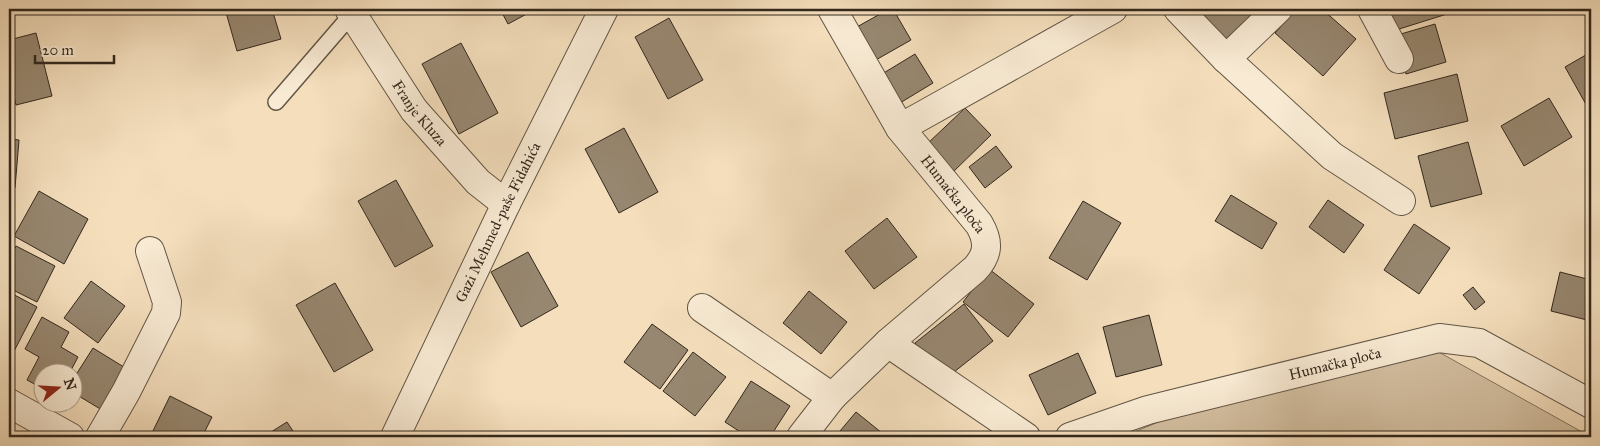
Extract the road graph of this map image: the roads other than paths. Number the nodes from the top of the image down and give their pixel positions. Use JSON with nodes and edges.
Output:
{"nodes":[{"id":1,"x":604,"y":9,"type":"edge"},
{"id":2,"x":832,"y":9,"type":"edge"},
{"id":3,"x":1113,"y":9,"type":"edge"},
{"id":4,"x":1178,"y":9,"type":"edge"},
{"id":5,"x":1278,"y":9,"type":"edge"},
{"id":6,"x":1372,"y":9,"type":"edge"},
{"id":7,"x":351,"y":12,"type":"edge"},
{"id":8,"x":1226,"y":59,"type":"junction"},
{"id":9,"x":1399,"y":59,"type":"dead end"},
{"id":10,"x":276,"y":102,"type":"dead end"},
{"id":11,"x":900,"y":128,"type":"junction"},
{"id":12,"x":1401,"y":201,"type":"dead end"},
{"id":13,"x":506,"y":204,"type":"junction"},
{"id":14,"x":150,"y":251,"type":"dead end"},
{"id":15,"x":702,"y":308,"type":"dead end"},
{"id":16,"x":888,"y":343,"type":"junction"},
{"id":17,"x":832,"y":397,"type":"junction"},
{"id":18,"x":9,"y":403,"type":"edge"},
{"id":19,"x":1591,"y":404,"type":"edge"},
{"id":20,"x":70,"y":437,"type":"edge"},
{"id":21,"x":100,"y":437,"type":"edge"},
{"id":22,"x":395,"y":437,"type":"edge"},
{"id":23,"x":800,"y":437,"type":"edge"},
{"id":24,"x":1026,"y":437,"type":"edge"},
{"id":25,"x":1070,"y":437,"type":"edge"}],
"edges":[{"from":1,"to":13,"type":"street","name":"Gazi Mehmed-paše Fidahića"},
{"from":2,"to":11,"type":"street","name":"Humačka ploča"},
{"from":3,"to":11,"type":"street"},
{"from":4,"to":8,"type":"street"},
{"from":5,"to":8,"type":"street"},
{"from":6,"to":9,"type":"street"},
{"from":7,"to":10,"type":"lane"},
{"from":7,"to":13,"type":"street","name":"Franje Kluza"},
{"from":8,"to":12,"type":"street"},
{"from":11,"to":16,"type":"street","name":"Humačka ploča"},
{"from":13,"to":22,"type":"street","name":"Gazi Mehmed-paše Fidahića"},
{"from":14,"to":21,"type":"street"},
{"from":15,"to":17,"type":"street"},
{"from":16,"to":17,"type":"street","name":"Humačka ploča"},
{"from":16,"to":24,"type":"street"},
{"from":17,"to":23,"type":"street","name":"Humačka ploča"},
{"from":18,"to":20,"type":"street"},
{"from":19,"to":25,"type":"street","name":"Humačka ploča"}]}
